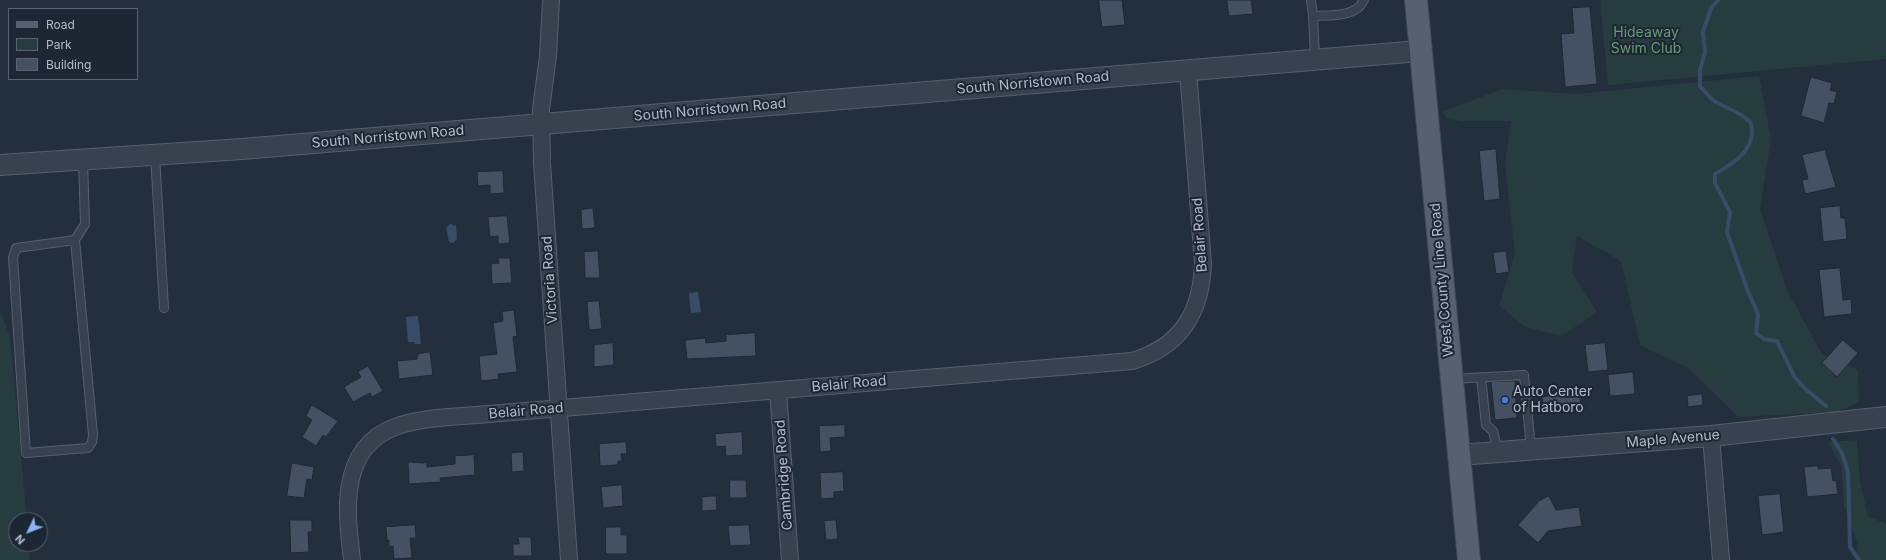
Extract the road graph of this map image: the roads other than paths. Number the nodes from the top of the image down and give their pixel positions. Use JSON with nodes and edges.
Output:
{"nodes":[{"id":1,"x":550,"y":0,"type":"edge"},
{"id":2,"x":1311,"y":0,"type":"edge"},
{"id":3,"x":1364,"y":0,"type":"edge"},
{"id":4,"x":1416,"y":0,"type":"edge"},
{"id":5,"x":1312,"y":16,"type":"junction"},
{"id":6,"x":1420,"y":51,"type":"junction"},
{"id":7,"x":1315,"y":60,"type":"junction"},
{"id":8,"x":1188,"y":70,"type":"junction"},
{"id":9,"x":541,"y":124,"type":"junction"},
{"id":10,"x":155,"y":155,"type":"junction"},
{"id":11,"x":82,"y":159,"type":"junction"},
{"id":12,"x":0,"y":165,"type":"edge"},
{"id":13,"x":75,"y":240,"type":"junction"},
{"id":14,"x":164,"y":308,"type":"dead end"},
{"id":15,"x":1481,"y":377,"type":"junction"},
{"id":16,"x":1452,"y":379,"type":"junction"},
{"id":17,"x":778,"y":390,"type":"junction"},
{"id":18,"x":559,"y":409,"type":"junction"},
{"id":19,"x":1886,"y":417,"type":"edge"},
{"id":20,"x":1711,"y":436,"type":"junction"},
{"id":21,"x":1532,"y":450,"type":"junction"},
{"id":22,"x":1498,"y":452,"type":"junction"},
{"id":23,"x":1459,"y":455,"type":"junction"},
{"id":24,"x":352,"y":560,"type":"edge"},
{"id":25,"x":569,"y":560,"type":"edge"},
{"id":26,"x":790,"y":560,"type":"edge"},
{"id":27,"x":1469,"y":560,"type":"edge"},
{"id":28,"x":1721,"y":560,"type":"edge"}],
"edges":[{"from":1,"to":9,"type":"street","name":"Victoria Road"},
{"from":2,"to":5,"type":"lane"},
{"from":3,"to":5,"type":"lane"},
{"from":4,"to":6,"type":"main road","name":"West County Line Road"},
{"from":5,"to":7,"type":"lane"},
{"from":6,"to":7,"type":"street","name":"South Norristown Road"},
{"from":6,"to":16,"type":"main road","name":"West County Line Road"},
{"from":7,"to":8,"type":"street","name":"South Norristown Road"},
{"from":8,"to":9,"type":"street","name":"South Norristown Road"},
{"from":8,"to":17,"type":"street","name":"Belair Road"},
{"from":9,"to":10,"type":"street","name":"South Norristown Road"},
{"from":9,"to":18,"type":"street","name":"Victoria Road"},
{"from":10,"to":11,"type":"street","name":"South Norristown Road"},
{"from":10,"to":14,"type":"lane"},
{"from":11,"to":12,"type":"street","name":"South Norristown Road"},
{"from":11,"to":13,"type":"lane"},
{"from":13,"to":13,"type":"lane"},
{"from":15,"to":16,"type":"lane"},
{"from":15,"to":21,"type":"lane"},
{"from":15,"to":22,"type":"lane"},
{"from":16,"to":23,"type":"main road","name":"West County Line Road"},
{"from":17,"to":18,"type":"street","name":"Belair Road"},
{"from":17,"to":26,"type":"street","name":"Cambridge Road"},
{"from":18,"to":24,"type":"street","name":"Belair Road"},
{"from":18,"to":25,"type":"street","name":"Victoria Road"},
{"from":19,"to":20,"type":"street","name":"Maple Avenue"},
{"from":20,"to":21,"type":"street","name":"Maple Avenue"},
{"from":20,"to":28,"type":"street"},
{"from":21,"to":22,"type":"street","name":"Maple Avenue"},
{"from":22,"to":23,"type":"street","name":"Maple Avenue"},
{"from":23,"to":27,"type":"main road","name":"West County Line Road"}]}
